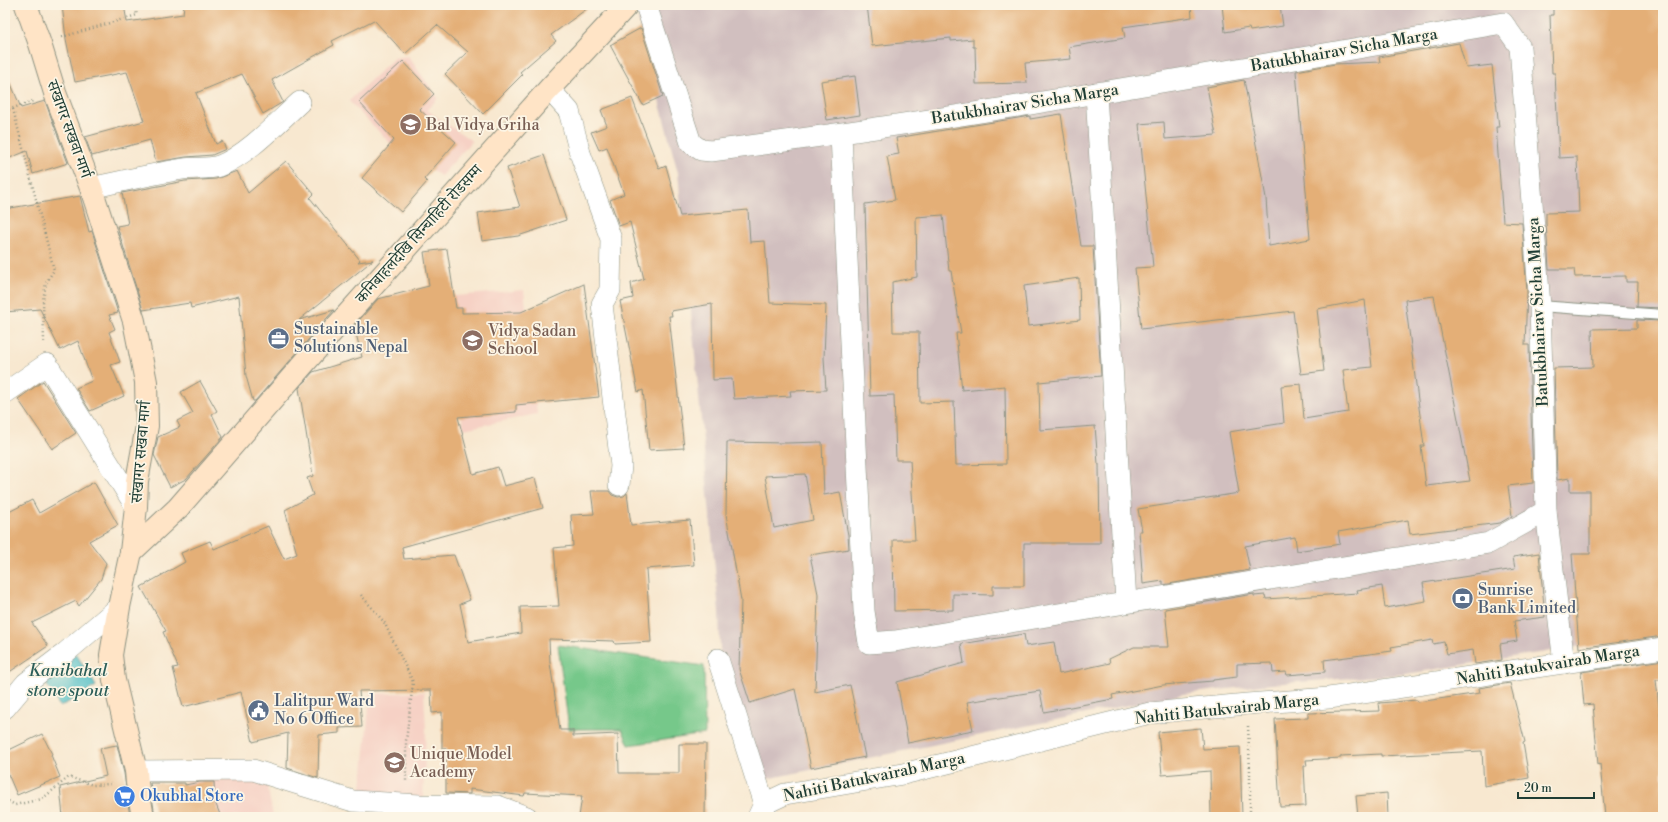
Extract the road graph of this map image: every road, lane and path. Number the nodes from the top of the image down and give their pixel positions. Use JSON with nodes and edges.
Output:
{"nodes":[{"id":1,"x":26,"y":5,"type":"edge"},
{"id":2,"x":134,"y":5,"type":"edge"},
{"id":3,"x":627,"y":5,"type":"edge"},
{"id":4,"x":646,"y":5,"type":"edge"},
{"id":5,"x":40,"y":44,"type":"junction"},
{"id":6,"x":549,"y":89,"type":"junction"},
{"id":7,"x":55,"y":93,"type":"junction"},
{"id":8,"x":1096,"y":93,"type":"junction"},
{"id":9,"x":300,"y":102,"type":"dead end"},
{"id":10,"x":13,"y":109,"type":"junction"},
{"id":11,"x":5,"y":111,"type":"edge"},
{"id":12,"x":841,"y":134,"type":"junction"},
{"id":13,"x":91,"y":188,"type":"junction"},
{"id":14,"x":1540,"y":306,"type":"junction"},
{"id":15,"x":1663,"y":315,"type":"edge"},
{"id":16,"x":47,"y":364,"type":"junction"},
{"id":17,"x":5,"y":393,"type":"edge"},
{"id":18,"x":619,"y":485,"type":"dead end"},
{"id":19,"x":136,"y":507,"type":"junction"},
{"id":20,"x":1546,"y":511,"type":"junction"},
{"id":21,"x":131,"y":552,"type":"junction"},
{"id":22,"x":361,"y":595,"type":"dead end"},
{"id":23,"x":1126,"y":602,"type":"junction"},
{"id":24,"x":119,"y":607,"type":"junction"},
{"id":25,"x":1663,"y":648,"type":"edge"},
{"id":26,"x":718,"y":659,"type":"dead end"},
{"id":27,"x":1564,"y":663,"type":"junction"},
{"id":28,"x":1247,"y":704,"type":"junction"},
{"id":29,"x":5,"y":708,"type":"edge"},
{"id":30,"x":137,"y":777,"type":"junction"},
{"id":31,"x":5,"y":799,"type":"edge"},
{"id":32,"x":406,"y":804,"type":"junction"},
{"id":33,"x":761,"y":811,"type":"edge"},
{"id":34,"x":143,"y":817,"type":"edge"},
{"id":35,"x":527,"y":817,"type":"edge"},
{"id":36,"x":1250,"y":817,"type":"edge"}],
"edges":[{"from":1,"to":5,"type":"street","name":"संखागर सखवा मार्ग"},
{"from":2,"to":5,"type":"path"},
{"from":3,"to":6,"type":"street","name":"कनिबाहलदेखि सिन्चाहिटी रोडसम्म"},
{"from":4,"to":12,"type":"street","name":"Batukbhairav Sicha Marga"},
{"from":5,"to":7,"type":"street","name":"संखागर सखवा मार्ग"},
{"from":6,"to":18,"type":"street"},
{"from":6,"to":21,"type":"street","name":"कनिबाहलदेखि सिन्चाहिटी रोडसम्म"},
{"from":7,"to":10,"type":"path"},
{"from":7,"to":13,"type":"street","name":"संखागर सखवा मार्ग"},
{"from":8,"to":12,"type":"street","name":"Batukbhairav Sicha Marga"},
{"from":8,"to":14,"type":"street","name":"Batukbhairav Sicha Marga"},
{"from":8,"to":23,"type":"street"},
{"from":9,"to":13,"type":"street"},
{"from":10,"to":11,"type":"path"},
{"from":10,"to":16,"type":"path"},
{"from":12,"to":23,"type":"street"},
{"from":13,"to":19,"type":"street","name":"संखागर सखवा मार्ग"},
{"from":14,"to":15,"type":"lane"},
{"from":14,"to":20,"type":"street","name":"Batukbhairav Sicha Marga"},
{"from":16,"to":17,"type":"street"},
{"from":16,"to":19,"type":"street"},
{"from":19,"to":21,"type":"street","name":"संखागर सखवा मार्ग"},
{"from":20,"to":23,"type":"street"},
{"from":20,"to":27,"type":"street","name":"Batukbhairav Sicha Marga"},
{"from":21,"to":24,"type":"street","name":"संखागर सखवा मार्ग"},
{"from":22,"to":32,"type":"path"},
{"from":24,"to":29,"type":"street"},
{"from":24,"to":30,"type":"street","name":"संखागर सखवा मार्ग"},
{"from":25,"to":27,"type":"street","name":"Nahiti Batukvairab Marga"},
{"from":26,"to":33,"type":"street"},
{"from":27,"to":28,"type":"street","name":"Nahiti Batukvairab Marga"},
{"from":28,"to":33,"type":"street","name":"Nahiti Batukvairab Marga"},
{"from":28,"to":36,"type":"path"},
{"from":30,"to":31,"type":"path"},
{"from":30,"to":32,"type":"street"},
{"from":30,"to":34,"type":"street","name":"संखागर सखवा मार्ग"},
{"from":32,"to":35,"type":"street"}]}
